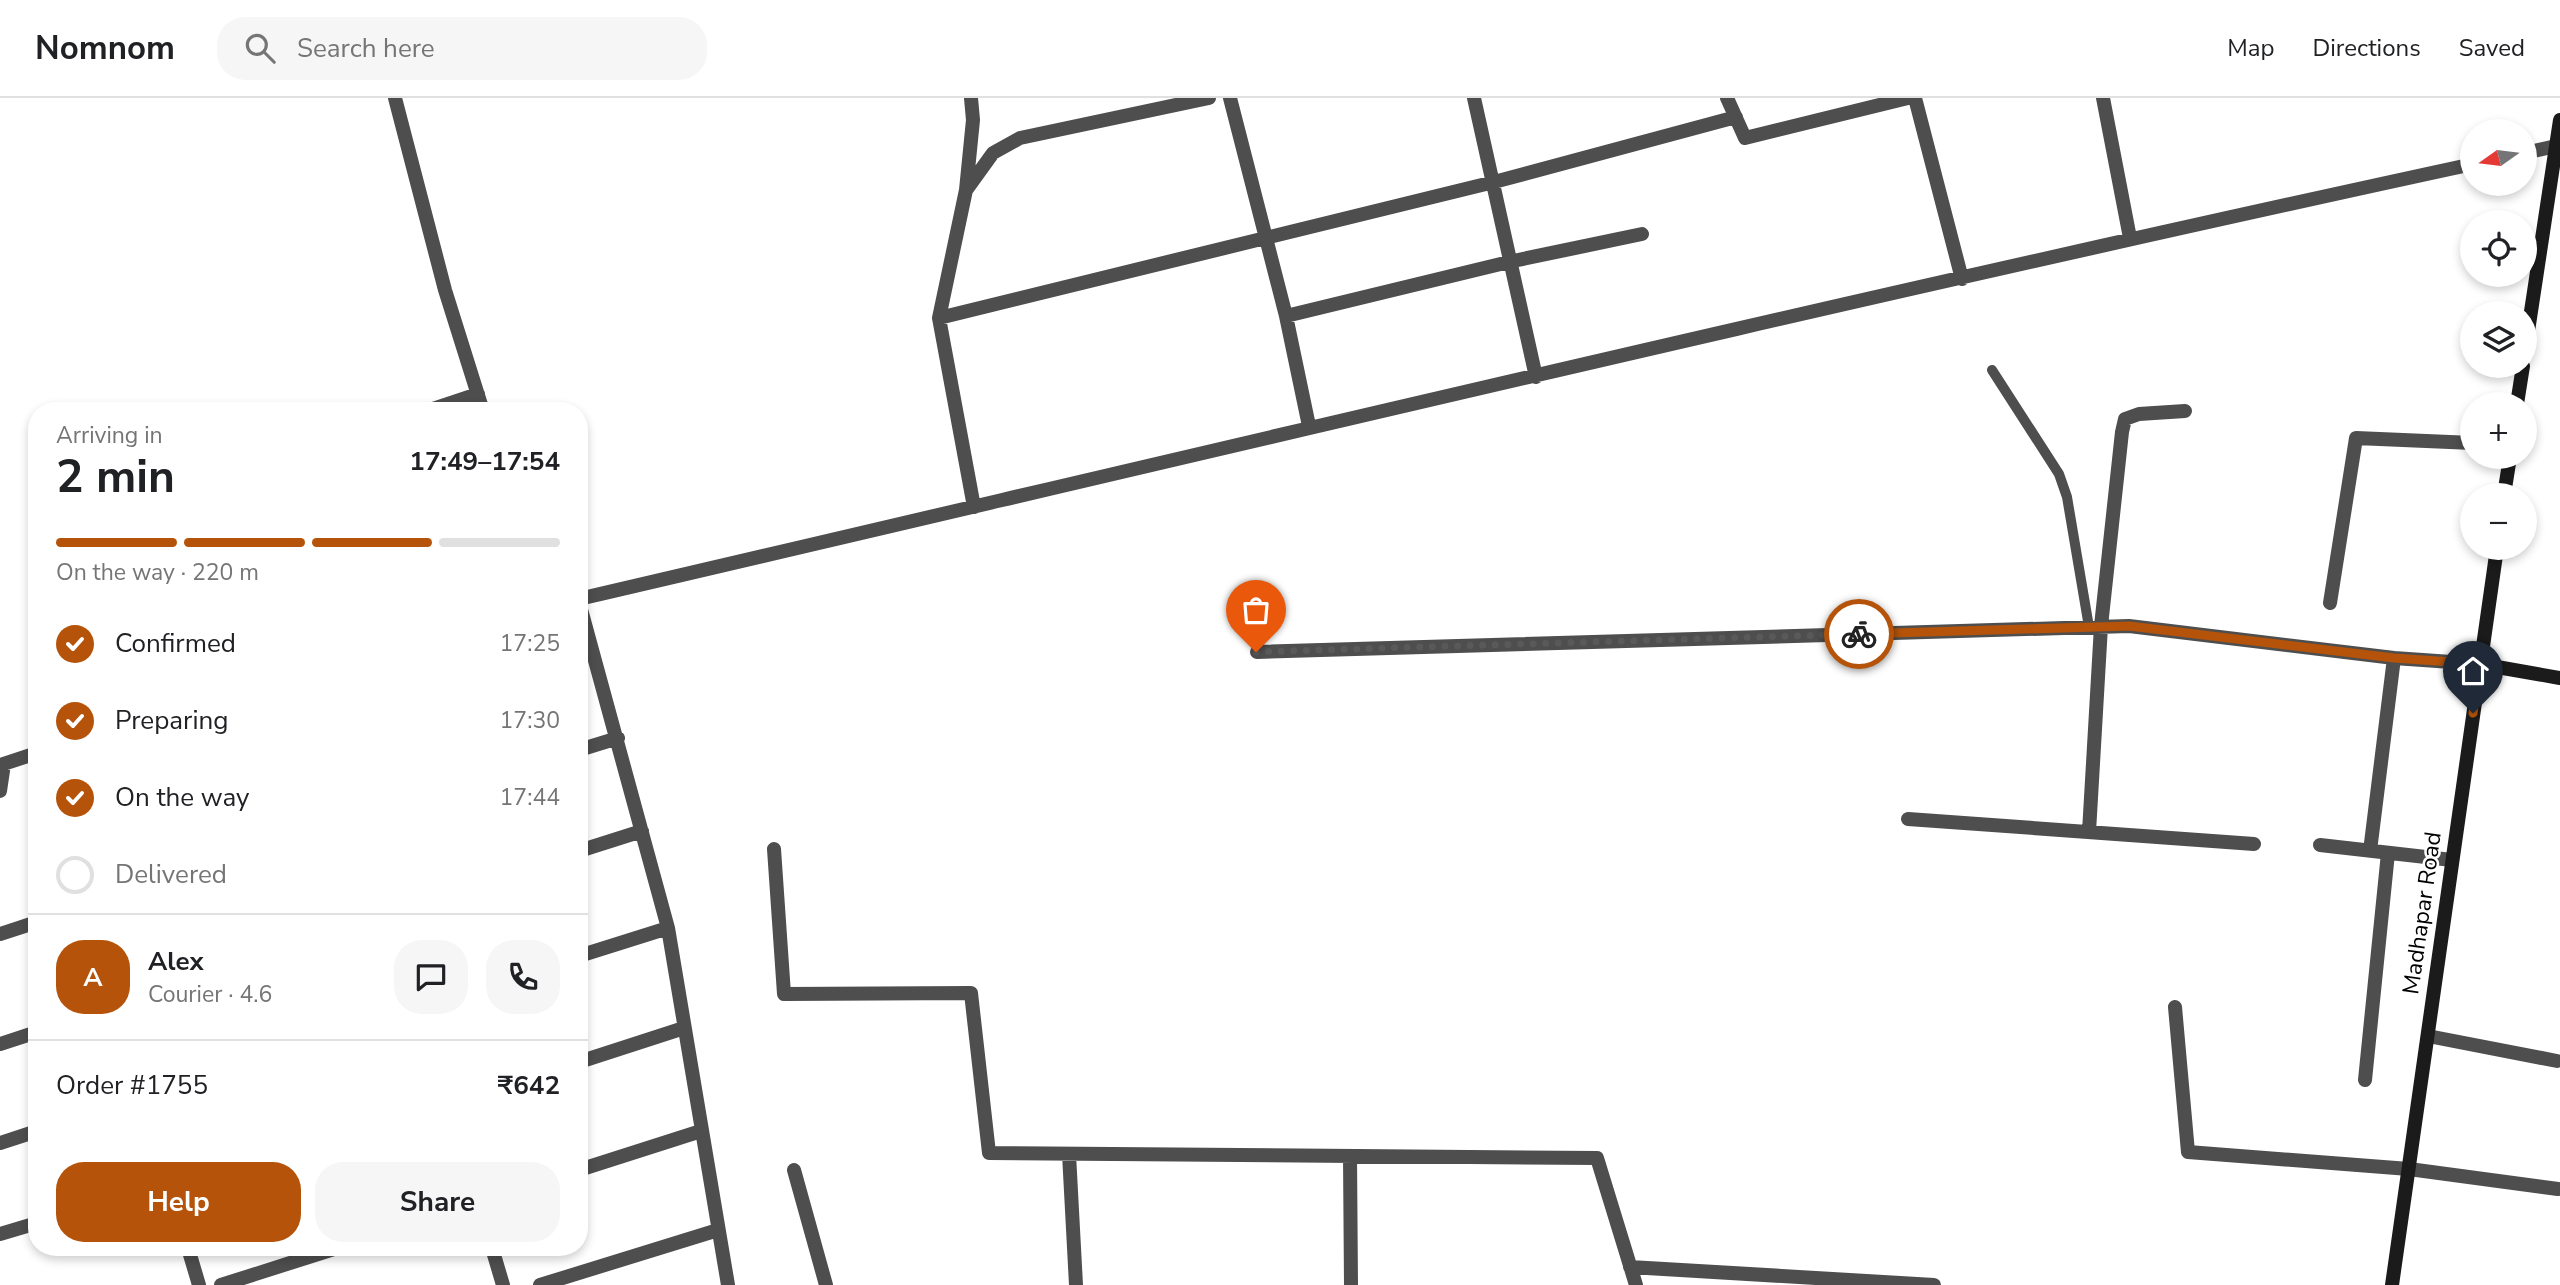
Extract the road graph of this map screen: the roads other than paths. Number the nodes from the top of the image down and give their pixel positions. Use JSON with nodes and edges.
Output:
{"nodes":[{"id":1,"x":395,"y":98,"type":"edge"},
{"id":2,"x":971,"y":98,"type":"edge"},
{"id":3,"x":1209,"y":98,"type":"edge"},
{"id":4,"x":1230,"y":98,"type":"edge"},
{"id":5,"x":1474,"y":98,"type":"edge"},
{"id":6,"x":1727,"y":98,"type":"edge"},
{"id":7,"x":1908,"y":98,"type":"edge"},
{"id":8,"x":1915,"y":98,"type":"edge"},
{"id":9,"x":2103,"y":98,"type":"edge"},
{"id":10,"x":1735,"y":117,"type":"junction"},
{"id":11,"x":2560,"y":120,"type":"edge"},
{"id":12,"x":2556,"y":146,"type":"junction"},
{"id":13,"x":2538,"y":150,"type":"edge"},
{"id":14,"x":2460,"y":167,"type":"edge"},
{"id":15,"x":1494,"y":182,"type":"junction"},
{"id":16,"x":966,"y":190,"type":"junction"},
{"id":17,"x":1642,"y":234,"type":"dead end"},
{"id":18,"x":1265,"y":238,"type":"junction"},
{"id":19,"x":2130,"y":238,"type":"junction"},
{"id":20,"x":1513,"y":261,"type":"junction"},
{"id":21,"x":1962,"y":279,"type":"junction"},
{"id":22,"x":2533,"y":301,"type":"edge"},
{"id":23,"x":1286,"y":316,"type":"junction"},
{"id":24,"x":939,"y":318,"type":"junction"},
{"id":25,"x":1992,"y":370,"type":"dead end"},
{"id":26,"x":1536,"y":376,"type":"junction"},
{"id":27,"x":478,"y":394,"type":"junction"},
{"id":28,"x":454,"y":402,"type":"edge"},
{"id":29,"x":480,"y":402,"type":"edge"},
{"id":30,"x":2185,"y":411,"type":"dead end"},
{"id":31,"x":1309,"y":426,"type":"junction"},
{"id":32,"x":2460,"y":442,"type":"edge"},
{"id":33,"x":974,"y":507,"type":"junction"},
{"id":34,"x":2495,"y":560,"type":"edge"},
{"id":35,"x":588,"y":598,"type":"edge"},
{"id":36,"x":2330,"y":603,"type":"dead end"},
{"id":37,"x":2095,"y":626,"type":"junction"},
{"id":38,"x":588,"y":632,"type":"edge"},
{"id":39,"x":1256,"y":652,"type":"dead end"},
{"id":40,"x":2394,"y":658,"type":"junction"},
{"id":41,"x":2480,"y":664,"type":"junction"},
{"id":42,"x":2560,"y":678,"type":"edge"},
{"id":43,"x":618,"y":738,"type":"junction"},
{"id":44,"x":588,"y":747,"type":"edge"},
{"id":45,"x":28,"y":756,"type":"edge"},
{"id":46,"x":2,"y":765,"type":"edge"},
{"id":47,"x":0,"y":791,"type":"edge"},
{"id":48,"x":1908,"y":819,"type":"dead end"},
{"id":49,"x":642,"y":831,"type":"junction"},
{"id":50,"x":2088,"y":832,"type":"junction"},
{"id":51,"x":2255,"y":844,"type":"dead end"},
{"id":52,"x":2320,"y":845,"type":"dead end"},
{"id":53,"x":588,"y":848,"type":"edge"},
{"id":54,"x":774,"y":849,"type":"dead end"},
{"id":55,"x":2370,"y":851,"type":"junction"},
{"id":56,"x":2388,"y":853,"type":"junction"},
{"id":57,"x":2452,"y":860,"type":"junction"},
{"id":58,"x":28,"y":925,"type":"edge"},
{"id":59,"x":667,"y":928,"type":"junction"},
{"id":60,"x":0,"y":934,"type":"edge"},
{"id":61,"x":588,"y":953,"type":"edge"},
{"id":62,"x":2175,"y":1007,"type":"dead end"},
{"id":63,"x":684,"y":1028,"type":"junction"},
{"id":64,"x":28,"y":1035,"type":"edge"},
{"id":65,"x":2428,"y":1036,"type":"junction"},
{"id":66,"x":0,"y":1044,"type":"edge"},
{"id":67,"x":588,"y":1059,"type":"edge"},
{"id":68,"x":2557,"y":1061,"type":"dead end"},
{"id":69,"x":2365,"y":1080,"type":"dead end"},
{"id":70,"x":701,"y":1130,"type":"junction"},
{"id":71,"x":28,"y":1134,"type":"edge"},
{"id":72,"x":0,"y":1143,"type":"edge"},
{"id":73,"x":1069,"y":1154,"type":"junction"},
{"id":74,"x":1350,"y":1156,"type":"junction"},
{"id":75,"x":588,"y":1167,"type":"edge"},
{"id":76,"x":2409,"y":1168,"type":"junction"},
{"id":77,"x":794,"y":1170,"type":"dead end"},
{"id":78,"x":2558,"y":1189,"type":"dead end"},
{"id":79,"x":28,"y":1226,"type":"edge"},
{"id":80,"x":718,"y":1230,"type":"junction"},
{"id":81,"x":0,"y":1234,"type":"edge"},
{"id":82,"x":191,"y":1256,"type":"edge"},
{"id":83,"x":312,"y":1256,"type":"edge"},
{"id":84,"x":494,"y":1256,"type":"edge"},
{"id":85,"x":1630,"y":1267,"type":"junction"},
{"id":86,"x":200,"y":1285,"type":"edge"},
{"id":87,"x":221,"y":1285,"type":"edge"},
{"id":88,"x":503,"y":1285,"type":"edge"},
{"id":89,"x":540,"y":1285,"type":"edge"},
{"id":90,"x":728,"y":1285,"type":"edge"},
{"id":91,"x":826,"y":1285,"type":"edge"},
{"id":92,"x":1076,"y":1285,"type":"edge"},
{"id":93,"x":1351,"y":1285,"type":"edge"},
{"id":94,"x":1636,"y":1285,"type":"edge"},
{"id":95,"x":1934,"y":1285,"type":"edge"},
{"id":96,"x":2392,"y":1285,"type":"edge"}],
"edges":[{"from":1,"to":27,"type":"street"},
{"from":2,"to":16,"type":"street"},
{"from":3,"to":16,"type":"street"},
{"from":4,"to":18,"type":"street"},
{"from":5,"to":15,"type":"street"},
{"from":6,"to":10,"type":"street"},
{"from":7,"to":10,"type":"street"},
{"from":8,"to":21,"type":"street"},
{"from":9,"to":19,"type":"street"},
{"from":10,"to":15,"type":"street"},
{"from":11,"to":12,"type":"main road"},
{"from":12,"to":13,"type":"street"},
{"from":12,"to":22,"type":"main road"},
{"from":14,"to":19,"type":"street"},
{"from":15,"to":18,"type":"street"},
{"from":15,"to":20,"type":"street"},
{"from":16,"to":24,"type":"street"},
{"from":17,"to":20,"type":"street"},
{"from":18,"to":23,"type":"street"},
{"from":18,"to":24,"type":"street"},
{"from":19,"to":21,"type":"street"},
{"from":20,"to":23,"type":"street"},
{"from":20,"to":26,"type":"street"},
{"from":21,"to":26,"type":"street"},
{"from":23,"to":31,"type":"street"},
{"from":24,"to":33,"type":"street"},
{"from":25,"to":37,"type":"lane"},
{"from":26,"to":31,"type":"street"},
{"from":27,"to":28,"type":"street"},
{"from":27,"to":29,"type":"street"},
{"from":30,"to":37,"type":"street"},
{"from":31,"to":33,"type":"street"},
{"from":32,"to":36,"type":"street"},
{"from":33,"to":35,"type":"street"},
{"from":34,"to":41,"type":"main road","name":"Madhapar Road"},
{"from":37,"to":39,"type":"street"},
{"from":37,"to":40,"type":"street"},
{"from":37,"to":50,"type":"street"},
{"from":38,"to":43,"type":"street"},
{"from":40,"to":41,"type":"street"},
{"from":40,"to":55,"type":"street"},
{"from":41,"to":42,"type":"main road"},
{"from":41,"to":57,"type":"main road","name":"Madhapar Road"},
{"from":43,"to":44,"type":"street"},
{"from":43,"to":49,"type":"street"},
{"from":45,"to":46,"type":"street"},
{"from":46,"to":47,"type":"street"},
{"from":48,"to":50,"type":"street"},
{"from":49,"to":53,"type":"street"},
{"from":49,"to":59,"type":"street"},
{"from":50,"to":51,"type":"street"},
{"from":52,"to":55,"type":"street"},
{"from":54,"to":73,"type":"street"},
{"from":55,"to":56,"type":"street"},
{"from":56,"to":57,"type":"street"},
{"from":56,"to":69,"type":"street"},
{"from":57,"to":65,"type":"main road","name":"Madhapar Road"},
{"from":58,"to":60,"type":"street"},
{"from":59,"to":61,"type":"street"},
{"from":59,"to":63,"type":"street"},
{"from":62,"to":76,"type":"street"},
{"from":63,"to":67,"type":"street"},
{"from":63,"to":70,"type":"street"},
{"from":64,"to":66,"type":"street"},
{"from":65,"to":68,"type":"street"},
{"from":65,"to":76,"type":"main road","name":"Madhapar Road"},
{"from":70,"to":75,"type":"street"},
{"from":70,"to":80,"type":"street"},
{"from":71,"to":72,"type":"street"},
{"from":73,"to":74,"type":"street"},
{"from":73,"to":92,"type":"street"},
{"from":74,"to":85,"type":"street"},
{"from":74,"to":93,"type":"street"},
{"from":76,"to":78,"type":"street"},
{"from":76,"to":96,"type":"main road","name":"Madhapar Road"},
{"from":77,"to":91,"type":"street"},
{"from":79,"to":81,"type":"street"},
{"from":80,"to":89,"type":"street"},
{"from":80,"to":90,"type":"street"},
{"from":82,"to":86,"type":"street"},
{"from":83,"to":87,"type":"street"},
{"from":84,"to":88,"type":"street"},
{"from":85,"to":94,"type":"street"},
{"from":85,"to":95,"type":"street"}]}
